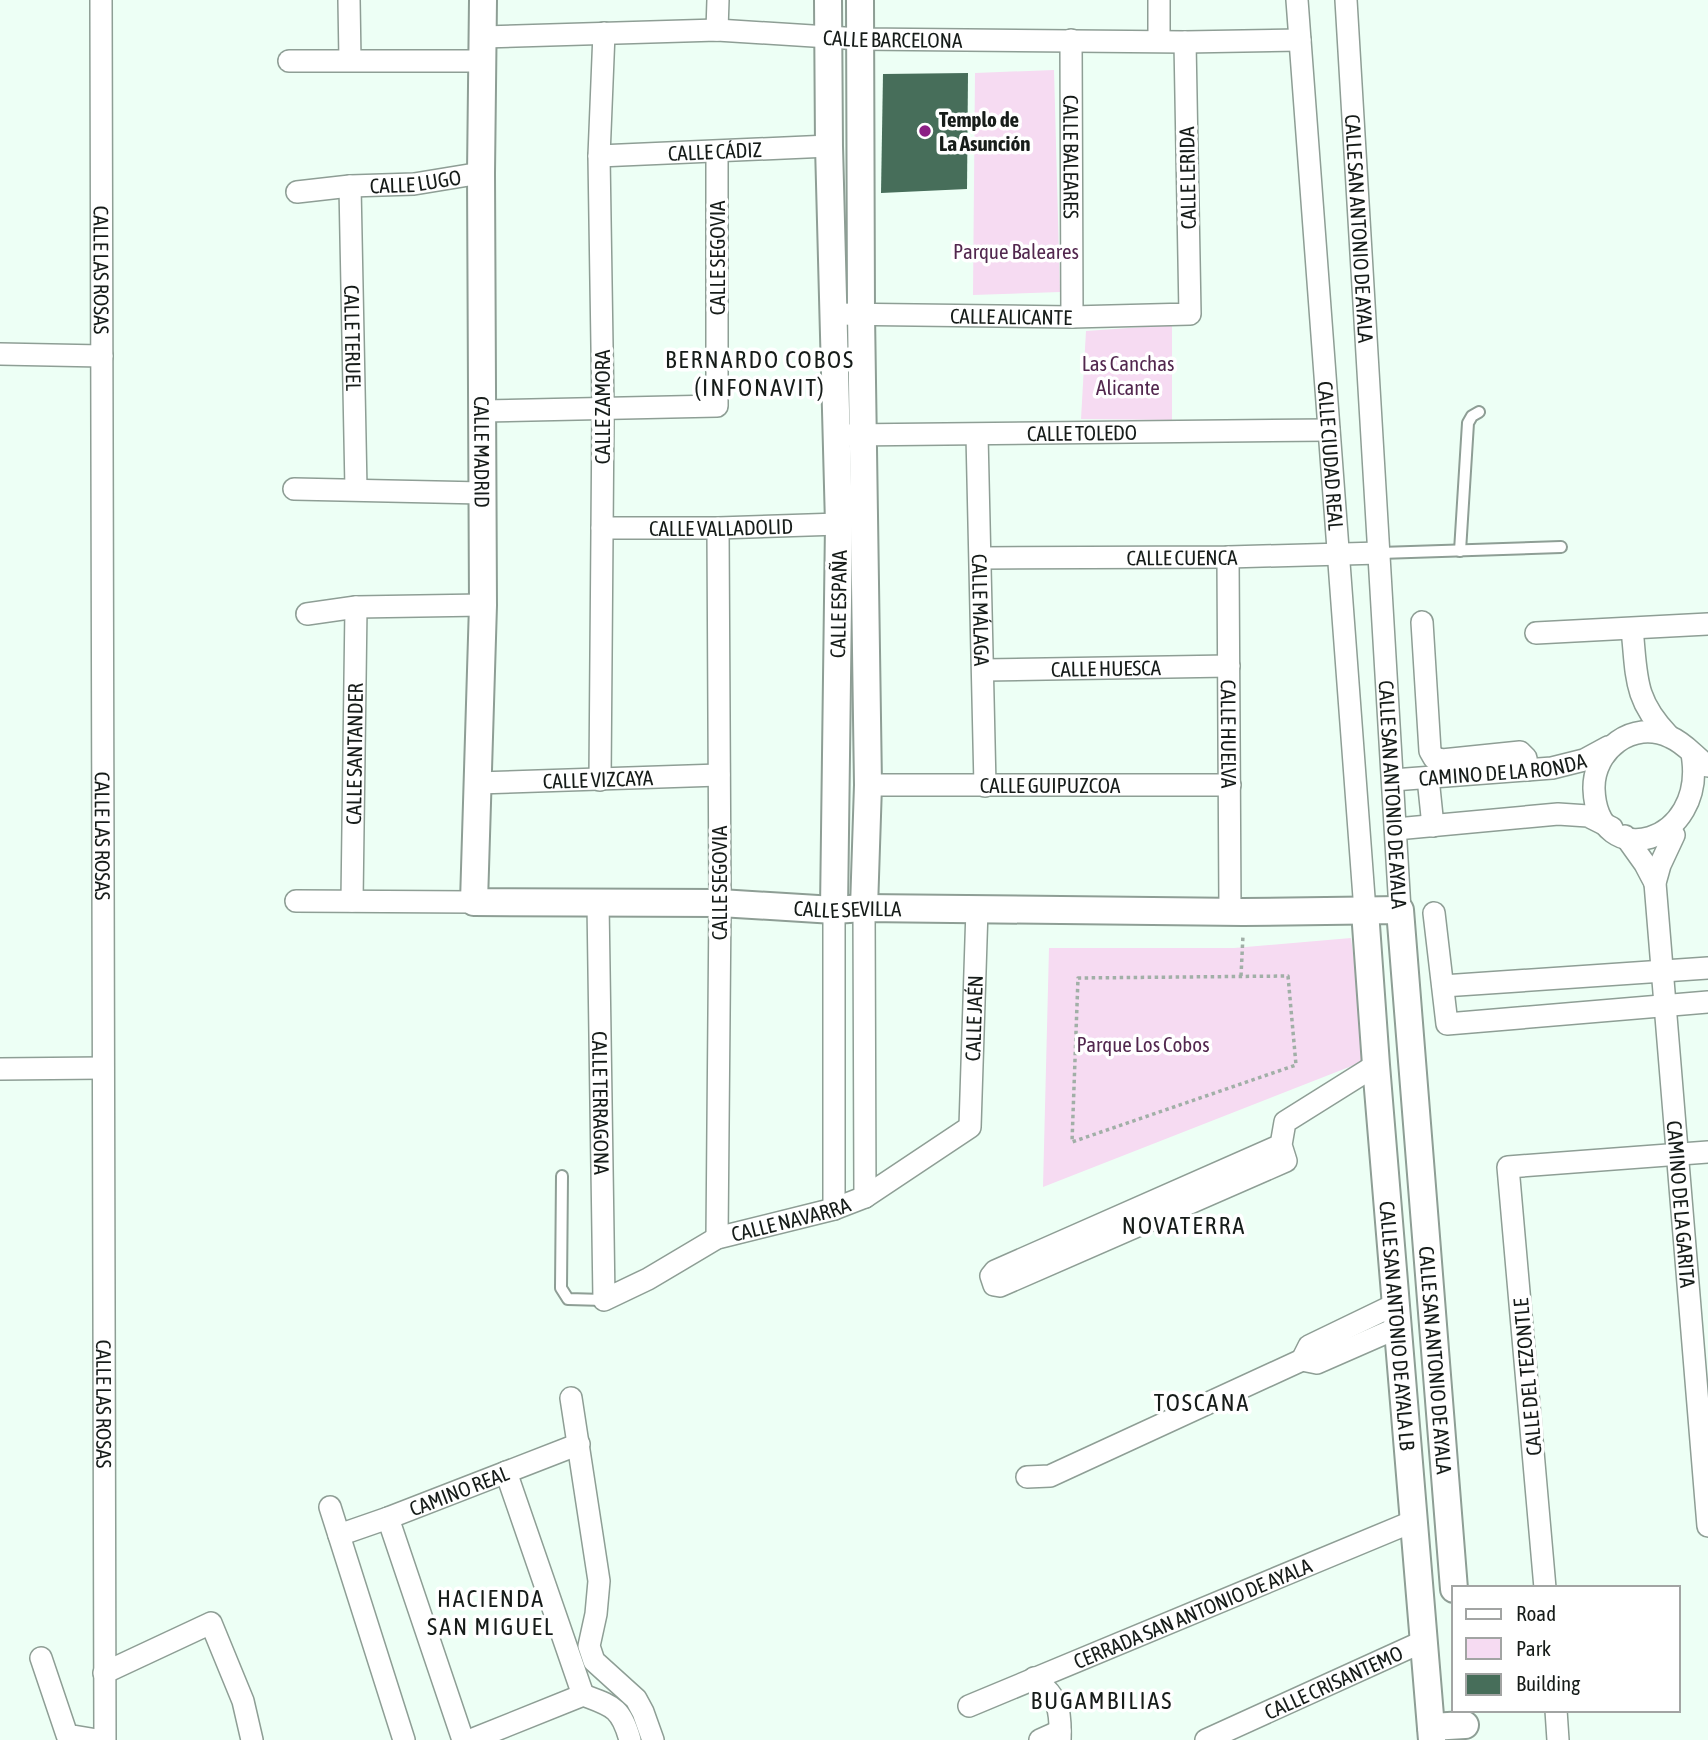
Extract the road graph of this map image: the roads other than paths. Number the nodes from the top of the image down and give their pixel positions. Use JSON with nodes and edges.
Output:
{"nodes":[{"id":1,"x":101,"y":0,"type":"edge"},
{"id":2,"x":349,"y":0,"type":"edge"},
{"id":3,"x":483,"y":0,"type":"edge"},
{"id":4,"x":718,"y":0,"type":"edge"},
{"id":5,"x":828,"y":0,"type":"edge"},
{"id":6,"x":860,"y":0,"type":"edge"},
{"id":7,"x":1159,"y":0,"type":"edge"},
{"id":8,"x":1297,"y":0,"type":"edge"},
{"id":9,"x":1346,"y":0,"type":"edge"},
{"id":10,"x":717,"y":30,"type":"junction"},
{"id":11,"x":604,"y":33,"type":"junction"},
{"id":12,"x":828,"y":35,"type":"junction"},
{"id":13,"x":860,"y":39,"type":"junction"},
{"id":14,"x":1071,"y":40,"type":"junction"},
{"id":15,"x":1300,"y":40,"type":"junction"},
{"id":16,"x":1159,"y":41,"type":"junction"},
{"id":17,"x":1185,"y":42,"type":"junction"},
{"id":18,"x":483,"y":49,"type":"junction"},
{"id":19,"x":350,"y":60,"type":"junction"},
{"id":20,"x":289,"y":61,"type":"dead end"},
{"id":21,"x":829,"y":146,"type":"junction"},
{"id":22,"x":717,"y":152,"type":"junction"},
{"id":23,"x":599,"y":156,"type":"junction"},
{"id":24,"x":481,"y":173,"type":"junction"},
{"id":25,"x":350,"y":186,"type":"junction"},
{"id":26,"x":297,"y":192,"type":"dead end"},
{"id":27,"x":833,"y":314,"type":"junction"},
{"id":28,"x":860,"y":314,"type":"junction"},
{"id":29,"x":1190,"y":314,"type":"joint"},
{"id":30,"x":1072,"y":317,"type":"junction"},
{"id":31,"x":0,"y":354,"type":"edge"},
{"id":32,"x":102,"y":356,"type":"junction"},
{"id":33,"x":603,"y":409,"type":"junction"},
{"id":34,"x":483,"y":411,"type":"junction"},
{"id":35,"x":1479,"y":412,"type":"dead end"},
{"id":36,"x":1329,"y":430,"type":"junction"},
{"id":37,"x":836,"y":435,"type":"junction"},
{"id":38,"x":864,"y":435,"type":"junction"},
{"id":39,"x":977,"y":435,"type":"junction"},
{"id":40,"x":294,"y":489,"type":"dead end"},
{"id":41,"x":356,"y":489,"type":"junction"},
{"id":42,"x":482,"y":493,"type":"junction"},
{"id":43,"x":839,"y":524,"type":"junction"},
{"id":44,"x":602,"y":528,"type":"junction"},
{"id":45,"x":718,"y":528,"type":"junction"},
{"id":46,"x":1561,"y":547,"type":"dead end"},
{"id":47,"x":1460,"y":551,"type":"junction"},
{"id":48,"x":1338,"y":554,"type":"junction"},
{"id":49,"x":1380,"y":554,"type":"junction"},
{"id":50,"x":1228,"y":557,"type":"junction"},
{"id":51,"x":982,"y":558,"type":"junction"},
{"id":52,"x":483,"y":605,"type":"junction"},
{"id":53,"x":356,"y":607,"type":"junction"},
{"id":54,"x":307,"y":614,"type":"dead end"},
{"id":55,"x":1422,"y":622,"type":"dead end"},
{"id":56,"x":1708,"y":624,"type":"edge"},
{"id":57,"x":1632,"y":628,"type":"junction"},
{"id":58,"x":1536,"y":633,"type":"dead end"},
{"id":59,"x":1229,"y":666,"type":"junction"},
{"id":60,"x":984,"y":670,"type":"junction"},
{"id":61,"x":1638,"y":691,"type":"junction"},
{"id":62,"x":1668,"y":735,"type":"junction"},
{"id":63,"x":1615,"y":742,"type":"junction"},
{"id":64,"x":1700,"y":760,"type":"edge"},
{"id":65,"x":1527,"y":770,"type":"junction"},
{"id":66,"x":719,"y":775,"type":"junction"},
{"id":67,"x":1428,"y":778,"type":"junction"},
{"id":68,"x":600,"y":780,"type":"junction"},
{"id":69,"x":1393,"y":780,"type":"junction"},
{"id":70,"x":477,"y":783,"type":"junction"},
{"id":71,"x":868,"y":785,"type":"junction"},
{"id":72,"x":1230,"y":785,"type":"junction"},
{"id":73,"x":985,"y":786,"type":"junction"},
{"id":74,"x":1702,"y":805,"type":"edge"},
{"id":75,"x":1433,"y":826,"type":"junction"},
{"id":76,"x":1396,"y":829,"type":"junction"},
{"id":77,"x":1619,"y":833,"type":"junction"},
{"id":78,"x":1674,"y":835,"type":"junction"},
{"id":79,"x":1655,"y":883,"type":"junction"},
{"id":80,"x":296,"y":901,"type":"dead end"},
{"id":81,"x":352,"y":901,"type":"junction"},
{"id":82,"x":474,"y":902,"type":"junction"},
{"id":83,"x":598,"y":903,"type":"junction"},
{"id":84,"x":720,"y":903,"type":"junction"},
{"id":85,"x":864,"y":908,"type":"junction"},
{"id":86,"x":977,"y":909,"type":"junction"},
{"id":87,"x":834,"y":910,"type":"junction"},
{"id":88,"x":1237,"y":911,"type":"junction"},
{"id":89,"x":1365,"y":911,"type":"junction"},
{"id":90,"x":1400,"y":911,"type":"junction"},
{"id":91,"x":1434,"y":913,"type":"dead end"},
{"id":92,"x":1708,"y":968,"type":"edge"},
{"id":93,"x":1662,"y":971,"type":"junction"},
{"id":94,"x":1443,"y":986,"type":"junction"},
{"id":95,"x":1708,"y":1002,"type":"edge"},
{"id":96,"x":1665,"y":1006,"type":"junction"},
{"id":97,"x":1376,"y":1065,"type":"junction"},
{"id":98,"x":103,"y":1068,"type":"junction"},
{"id":99,"x":0,"y":1069,"type":"edge"},
{"id":100,"x":970,"y":1127,"type":"joint"},
{"id":101,"x":1708,"y":1152,"type":"edge"},
{"id":102,"x":1678,"y":1154,"type":"junction"},
{"id":103,"x":562,"y":1176,"type":"dead end"},
{"id":104,"x":865,"y":1197,"type":"junction"},
{"id":105,"x":834,"y":1209,"type":"junction"},
{"id":106,"x":1113,"y":1227,"type":"junction"},
{"id":107,"x":717,"y":1238,"type":"junction"},
{"id":108,"x":1428,"y":1254,"type":"junction"},
{"id":109,"x":1391,"y":1255,"type":"junction"},
{"id":110,"x":604,"y":1300,"type":"junction"},
{"id":111,"x":1396,"y":1316,"type":"junction"},
{"id":112,"x":571,"y":1398,"type":"dead end"},
{"id":113,"x":579,"y":1444,"type":"junction"},
{"id":114,"x":506,"y":1472,"type":"junction"},
{"id":115,"x":1027,"y":1477,"type":"dead end"},
{"id":116,"x":330,"y":1507,"type":"dead end"},
{"id":117,"x":388,"y":1518,"type":"junction"},
{"id":118,"x":1414,"y":1521,"type":"junction"},
{"id":119,"x":1708,"y":1526,"type":"edge"},
{"id":120,"x":339,"y":1535,"type":"junction"},
{"id":121,"x":1454,"y":1586,"type":"edge"},
{"id":122,"x":1545,"y":1586,"type":"edge"},
{"id":123,"x":1424,"y":1641,"type":"junction"},
{"id":124,"x":589,"y":1646,"type":"junction"},
{"id":125,"x":569,"y":1653,"type":"junction"},
{"id":126,"x":41,"y":1658,"type":"dead end"},
{"id":127,"x":104,"y":1673,"type":"junction"},
{"id":128,"x":1034,"y":1678,"type":"junction"},
{"id":129,"x":583,"y":1695,"type":"junction"},
{"id":130,"x":969,"y":1706,"type":"dead end"},
{"id":131,"x":1556,"y":1712,"type":"edge"},
{"id":132,"x":1465,"y":1725,"type":"edge"},
{"id":133,"x":1432,"y":1733,"type":"edge"},
{"id":134,"x":1060,"y":1735,"type":"edge"},
{"id":135,"x":97,"y":1740,"type":"edge"},
{"id":136,"x":105,"y":1740,"type":"edge"},
{"id":137,"x":252,"y":1740,"type":"edge"},
{"id":138,"x":404,"y":1740,"type":"edge"},
{"id":139,"x":463,"y":1740,"type":"edge"},
{"id":140,"x":471,"y":1740,"type":"edge"},
{"id":141,"x":630,"y":1740,"type":"edge"},
{"id":142,"x":653,"y":1740,"type":"edge"},
{"id":143,"x":1040,"y":1740,"type":"edge"},
{"id":144,"x":1206,"y":1740,"type":"edge"},
{"id":145,"x":1558,"y":1740,"type":"edge"}],
"edges":[{"from":1,"to":32,"type":"street","name":"CALLE LAS ROSAS"},
{"from":2,"to":19,"type":"street"},
{"from":3,"to":18,"type":"street","name":"CALLE MADRID"},
{"from":4,"to":10,"type":"street"},
{"from":5,"to":12,"type":"street","name":"CALLE ESPAÑA"},
{"from":6,"to":13,"type":"street","name":"CALLE ESPAÑA"},
{"from":7,"to":16,"type":"street"},
{"from":8,"to":15,"type":"street","name":"CALLE CIUDAD REAL"},
{"from":9,"to":49,"type":"street","name":"CALLE SAN ANTONIO DE AYALA"},
{"from":10,"to":11,"type":"street","name":"CALLE BARCELONA"},
{"from":10,"to":12,"type":"street","name":"CALLE BARCELONA"},
{"from":11,"to":18,"type":"street","name":"CALLE BARCELONA"},
{"from":11,"to":23,"type":"street","name":"CALLE ZAMORA"},
{"from":12,"to":13,"type":"street","name":"CALLE BARCELONA"},
{"from":12,"to":21,"type":"street","name":"CALLE ESPAÑA"},
{"from":13,"to":14,"type":"street","name":"CALLE BARCELONA"},
{"from":13,"to":28,"type":"street","name":"CALLE ESPAÑA"},
{"from":14,"to":16,"type":"street","name":"CALLE BARCELONA"},
{"from":14,"to":30,"type":"street","name":"CALLE BALEARES"},
{"from":15,"to":17,"type":"street","name":"CALLE BARCELONA"},
{"from":15,"to":36,"type":"street","name":"CALLE CIUDAD REAL"},
{"from":16,"to":17,"type":"street","name":"CALLE BARCELONA"},
{"from":17,"to":29,"type":"street","name":"CALLE LERIDA"},
{"from":18,"to":19,"type":"street","name":"CALLE BARCELONA"},
{"from":18,"to":24,"type":"street","name":"CALLE MADRID"},
{"from":19,"to":20,"type":"street","name":"CALLE BARCELONA"},
{"from":21,"to":22,"type":"street","name":"CALLE CÁDIZ"},
{"from":21,"to":27,"type":"street","name":"CALLE ESPAÑA"},
{"from":22,"to":23,"type":"street","name":"CALLE CÁDIZ"},
{"from":22,"to":33,"type":"street","name":"CALLE SEGOVIA"},
{"from":23,"to":33,"type":"street","name":"CALLE ZAMORA"},
{"from":24,"to":25,"type":"street","name":"CALLE LUGO"},
{"from":24,"to":34,"type":"street","name":"CALLE MADRID"},
{"from":25,"to":26,"type":"street","name":"CALLE LUGO"},
{"from":25,"to":41,"type":"street","name":"CALLE TERUEL"},
{"from":27,"to":28,"type":"street","name":"CALLE ALICANTE"},
{"from":27,"to":37,"type":"street","name":"CALLE ESPAÑA"},
{"from":28,"to":30,"type":"street","name":"CALLE ALICANTE"},
{"from":28,"to":38,"type":"street","name":"CALLE ESPAÑA"},
{"from":29,"to":30,"type":"street","name":"CALLE ALICANTE"},
{"from":31,"to":32,"type":"street"},
{"from":32,"to":98,"type":"street","name":"CALLE LAS ROSAS"},
{"from":33,"to":34,"type":"street"},
{"from":33,"to":44,"type":"street","name":"CALLE ZAMORA"},
{"from":34,"to":42,"type":"street","name":"CALLE MADRID"},
{"from":35,"to":47,"type":"lane"},
{"from":36,"to":39,"type":"street","name":"CALLE TOLEDO"},
{"from":36,"to":48,"type":"street","name":"CALLE CIUDAD REAL"},
{"from":37,"to":38,"type":"street","name":"CALLE TOLEDO"},
{"from":37,"to":43,"type":"street","name":"CALLE ESPAÑA"},
{"from":38,"to":39,"type":"street","name":"CALLE TOLEDO"},
{"from":38,"to":71,"type":"street","name":"CALLE ESPAÑA"},
{"from":39,"to":51,"type":"street","name":"CALLE MÁLAGA"},
{"from":40,"to":41,"type":"street"},
{"from":41,"to":42,"type":"street"},
{"from":42,"to":52,"type":"street","name":"CALLE MADRID"},
{"from":43,"to":45,"type":"street","name":"CALLE VALLADOLID"},
{"from":43,"to":87,"type":"street","name":"CALLE ESPAÑA"},
{"from":44,"to":45,"type":"street","name":"CALLE VALLADOLID"},
{"from":44,"to":68,"type":"street","name":"CALLE ZAMORA"},
{"from":45,"to":66,"type":"street","name":"CALLE SEGOVIA"},
{"from":46,"to":47,"type":"lane"},
{"from":47,"to":49,"type":"lane"},
{"from":48,"to":49,"type":"street","name":"CALLE CUENCA"},
{"from":48,"to":50,"type":"street","name":"CALLE CUENCA"},
{"from":48,"to":89,"type":"street","name":"CALLE CIUDAD REAL"},
{"from":49,"to":69,"type":"street","name":"CALLE SAN ANTONIO DE AYALA"},
{"from":50,"to":51,"type":"street","name":"CALLE CUENCA"},
{"from":50,"to":59,"type":"street","name":"CALLE HUELVA"},
{"from":51,"to":60,"type":"street","name":"CALLE MÁLAGA"},
{"from":52,"to":53,"type":"street"},
{"from":52,"to":70,"type":"street","name":"CALLE MADRID"},
{"from":53,"to":54,"type":"street"},
{"from":53,"to":81,"type":"street","name":"CALLE SANTANDER"},
{"from":55,"to":65,"type":"street"},
{"from":56,"to":57,"type":"street"},
{"from":57,"to":58,"type":"street"},
{"from":57,"to":61,"type":"street"},
{"from":59,"to":60,"type":"street","name":"CALLE HUESCA"},
{"from":59,"to":72,"type":"street","name":"CALLE HUELVA"},
{"from":60,"to":73,"type":"street","name":"CALLE MÁLAGA"},
{"from":61,"to":62,"type":"street"},
{"from":61,"to":63,"type":"street"},
{"from":62,"to":63,"type":"street","name":"CAMINO DE LA RONDA"},
{"from":62,"to":64,"type":"street"},
{"from":63,"to":65,"type":"street","name":"CAMINO DE LA RONDA"},
{"from":63,"to":77,"type":"street","name":"CAMINO DE LA RONDA"},
{"from":64,"to":74,"type":"street"},
{"from":65,"to":67,"type":"street","name":"CAMINO DE LA RONDA"},
{"from":66,"to":68,"type":"street","name":"CALLE VIZCAYA"},
{"from":66,"to":84,"type":"street","name":"CALLE SEGOVIA"},
{"from":67,"to":69,"type":"street","name":"CAMINO DE LA RONDA"},
{"from":67,"to":75,"type":"street"},
{"from":68,"to":70,"type":"street","name":"CALLE VIZCAYA"},
{"from":69,"to":76,"type":"street","name":"CALLE SAN ANTONIO DE AYALA"},
{"from":70,"to":82,"type":"street","name":"CALLE MADRID"},
{"from":71,"to":73,"type":"street","name":"CALLE GUIPUZCOA"},
{"from":71,"to":85,"type":"street","name":"CALLE ESPAÑA"},
{"from":72,"to":73,"type":"street","name":"CALLE GUIPUZCOA"},
{"from":72,"to":88,"type":"street","name":"CALLE HUELVA"},
{"from":74,"to":78,"type":"street"},
{"from":75,"to":76,"type":"street"},
{"from":75,"to":77,"type":"street"},
{"from":76,"to":90,"type":"street","name":"CALLE SAN ANTONIO DE AYALA"},
{"from":77,"to":78,"type":"street"},
{"from":77,"to":79,"type":"street","name":"CAMINO DE LA GARITA"},
{"from":78,"to":79,"type":"street","name":"CAMINO DE LA GARITA"},
{"from":79,"to":93,"type":"street","name":"CAMINO DE LA GARITA"},
{"from":80,"to":81,"type":"street","name":"CALLE SEVILLA"},
{"from":81,"to":82,"type":"street","name":"CALLE SEVILLA"},
{"from":82,"to":83,"type":"street","name":"CALLE SEVILLA"},
{"from":83,"to":84,"type":"street","name":"CALLE SEVILLA"},
{"from":83,"to":110,"type":"street","name":"CALLE TERRAGONA"},
{"from":84,"to":87,"type":"street","name":"CALLE SEVILLA"},
{"from":84,"to":107,"type":"street","name":"CALLE SEGOVIA"},
{"from":85,"to":86,"type":"street","name":"CALLE SEVILLA"},
{"from":85,"to":87,"type":"street","name":"CALLE SEVILLA"},
{"from":85,"to":104,"type":"street","name":"CALLE ESPAÑA"},
{"from":86,"to":88,"type":"street","name":"CALLE SEVILLA"},
{"from":86,"to":100,"type":"street","name":"CALLE JAÉN"},
{"from":87,"to":105,"type":"street","name":"CALLE ESPAÑA"},
{"from":88,"to":89,"type":"street","name":"CALLE SEVILLA"},
{"from":89,"to":90,"type":"street","name":"CALLE SEVILLA"},
{"from":89,"to":97,"type":"street","name":"CALLE SAN ANTONIO DE AYALA LB"},
{"from":90,"to":108,"type":"street","name":"CALLE SAN ANTONIO DE AYALA"},
{"from":91,"to":94,"type":"street"},
{"from":92,"to":93,"type":"street"},
{"from":93,"to":94,"type":"street"},
{"from":93,"to":96,"type":"street","name":"CAMINO DE LA GARITA"},
{"from":94,"to":96,"type":"street"},
{"from":95,"to":96,"type":"street"},
{"from":96,"to":102,"type":"street","name":"CAMINO DE LA GARITA"},
{"from":97,"to":106,"type":"street"},
{"from":97,"to":109,"type":"street","name":"CALLE SAN ANTONIO DE AYALA LB"},
{"from":98,"to":99,"type":"street"},
{"from":98,"to":127,"type":"street","name":"CALLE LAS ROSAS"},
{"from":100,"to":104,"type":"street","name":"CALLE NAVARRA"},
{"from":101,"to":102,"type":"street"},
{"from":102,"to":119,"type":"street","name":"CAMINO DE LA GARITA"},
{"from":102,"to":122,"type":"street","name":"CALLE DEL TEZONTLE"},
{"from":103,"to":110,"type":"lane"},
{"from":104,"to":105,"type":"street","name":"CALLE NAVARRA"},
{"from":105,"to":107,"type":"street","name":"CALLE NAVARRA"},
{"from":106,"to":106,"type":"street"},
{"from":107,"to":110,"type":"street","name":"CALLE NAVARRA"},
{"from":108,"to":109,"type":"street"},
{"from":108,"to":121,"type":"street","name":"CALLE SAN ANTONIO DE AYALA"},
{"from":109,"to":111,"type":"street","name":"CALLE SAN ANTONIO DE AYALA LB"},
{"from":111,"to":115,"type":"street"},
{"from":111,"to":118,"type":"street","name":"CALLE SAN ANTONIO DE AYALA LB"},
{"from":112,"to":113,"type":"street"},
{"from":113,"to":114,"type":"street","name":"CAMINO REAL"},
{"from":113,"to":124,"type":"street"},
{"from":114,"to":117,"type":"street","name":"CAMINO REAL"},
{"from":114,"to":125,"type":"street"},
{"from":116,"to":120,"type":"street"},
{"from":117,"to":120,"type":"street","name":"CAMINO REAL"},
{"from":117,"to":139,"type":"street"},
{"from":118,"to":123,"type":"street","name":"CALLE SAN ANTONIO DE AYALA LB"},
{"from":118,"to":128,"type":"street","name":"CERRADA SAN ANTONIO DE AYALA"},
{"from":120,"to":138,"type":"street"},
{"from":123,"to":133,"type":"street","name":"CALLE SAN ANTONIO DE AYALA LB"},
{"from":123,"to":144,"type":"street","name":"CALLE CRISANTEMO"},
{"from":124,"to":125,"type":"street"},
{"from":124,"to":142,"type":"street"},
{"from":125,"to":129,"type":"street"},
{"from":126,"to":135,"type":"street"},
{"from":127,"to":136,"type":"street","name":"CALLE LAS ROSAS"},
{"from":127,"to":137,"type":"street"},
{"from":128,"to":130,"type":"street","name":"CERRADA SAN ANTONIO DE AYALA"},
{"from":128,"to":134,"type":"street"},
{"from":129,"to":140,"type":"street"},
{"from":129,"to":141,"type":"street"},
{"from":131,"to":145,"type":"street"},
{"from":132,"to":133,"type":"street"},
{"from":134,"to":143,"type":"street"}]}
